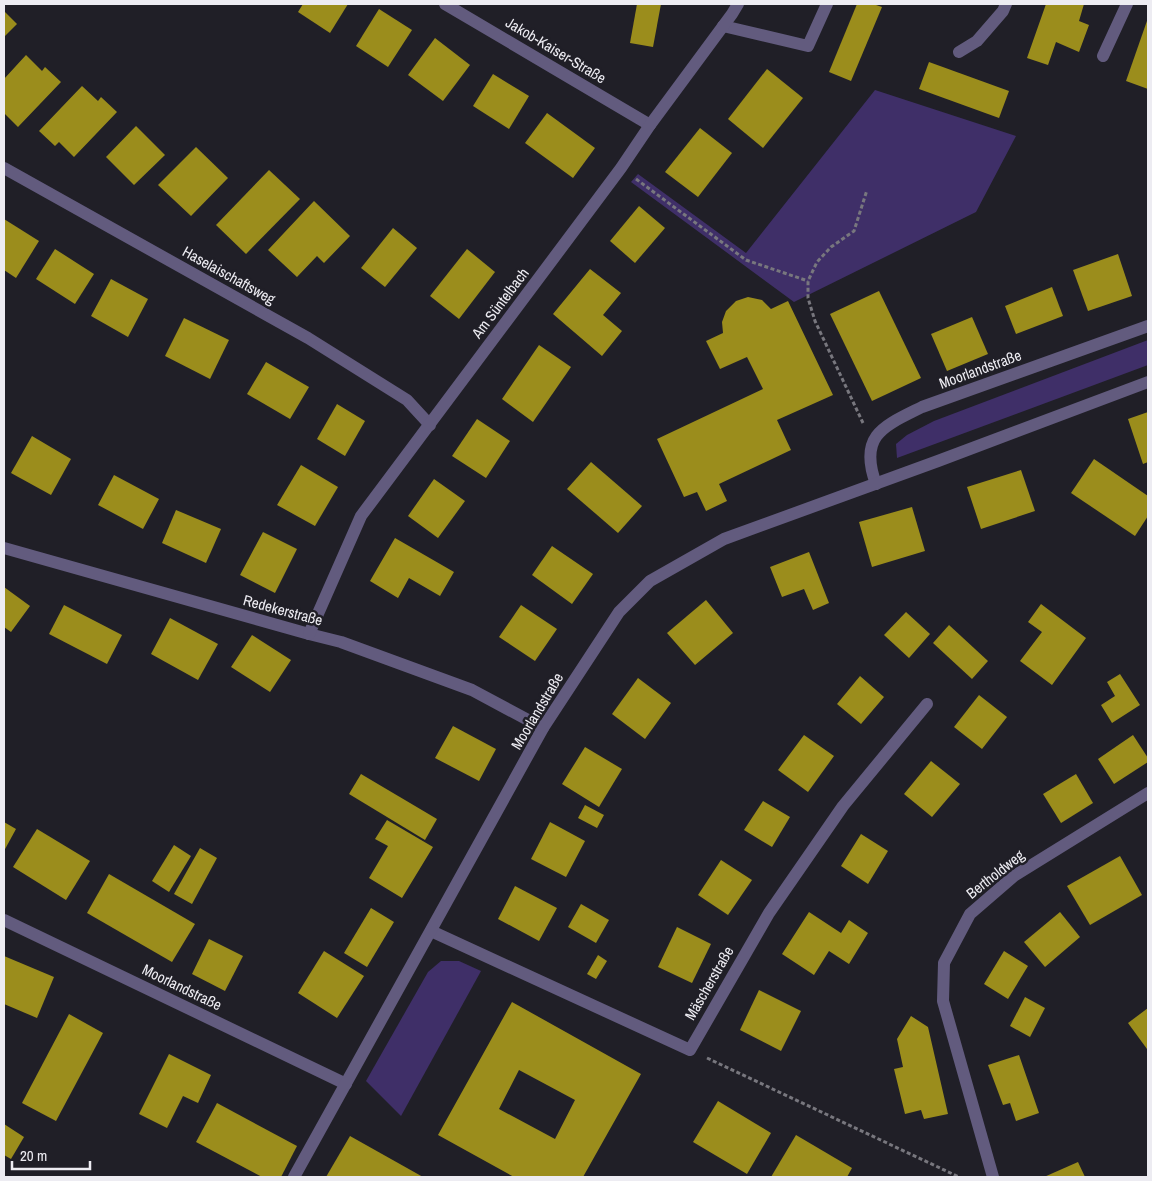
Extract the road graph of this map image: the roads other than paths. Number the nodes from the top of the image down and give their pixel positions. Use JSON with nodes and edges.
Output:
{"nodes":[{"id":1,"x":445,"y":4,"type":"edge"},
{"id":2,"x":738,"y":4,"type":"edge"},
{"id":3,"x":827,"y":4,"type":"edge"},
{"id":4,"x":1006,"y":4,"type":"edge"},
{"id":5,"x":1127,"y":4,"type":"edge"},
{"id":6,"x":724,"y":26,"type":"junction"},
{"id":7,"x":959,"y":52,"type":"dead end"},
{"id":8,"x":1103,"y":56,"type":"dead end"},
{"id":9,"x":650,"y":125,"type":"junction"},
{"id":10,"x":4,"y":168,"type":"edge"},
{"id":11,"x":1148,"y":326,"type":"edge"},
{"id":12,"x":1148,"y":382,"type":"edge"},
{"id":13,"x":430,"y":425,"type":"junction"},
{"id":14,"x":876,"y":484,"type":"junction"},
{"id":15,"x":4,"y":548,"type":"edge"},
{"id":16,"x":308,"y":634,"type":"junction"},
{"id":17,"x":927,"y":704,"type":"dead end"},
{"id":18,"x":544,"y":728,"type":"junction"},
{"id":19,"x":1148,"y":793,"type":"edge"},
{"id":20,"x":4,"y":920,"type":"edge"},
{"id":21,"x":431,"y":931,"type":"junction"},
{"id":22,"x":346,"y":1084,"type":"junction"},
{"id":23,"x":294,"y":1177,"type":"edge"},
{"id":24,"x":993,"y":1177,"type":"edge"}],
"edges":[{"from":1,"to":9,"type":"street","name":"Jakob-Kaiser-Straße"},
{"from":2,"to":6,"type":"street","name":"Am Süntelbach"},
{"from":3,"to":6,"type":"street"},
{"from":4,"to":7,"type":"street"},
{"from":5,"to":8,"type":"street"},
{"from":6,"to":9,"type":"street","name":"Am Süntelbach"},
{"from":9,"to":13,"type":"street","name":"Am Süntelbach"},
{"from":10,"to":13,"type":"street","name":"Haselaischaftsweg"},
{"from":11,"to":14,"type":"street","name":"Moorlandstraße"},
{"from":12,"to":14,"type":"street","name":"Moorlandstraße"},
{"from":13,"to":16,"type":"street","name":"Am Süntelbach"},
{"from":14,"to":18,"type":"street","name":"Moorlandstraße"},
{"from":15,"to":16,"type":"street","name":"Redekerstraße"},
{"from":16,"to":18,"type":"street","name":"Redekerstraße"},
{"from":17,"to":21,"type":"street","name":"Mäscherstraße"},
{"from":18,"to":21,"type":"street","name":"Moorlandstraße"},
{"from":19,"to":24,"type":"street","name":"Bertholdweg"},
{"from":20,"to":22,"type":"street","name":"Moorlandstraße"},
{"from":21,"to":22,"type":"street","name":"Moorlandstraße"},
{"from":22,"to":23,"type":"street","name":"Moorlandstraße"}]}
